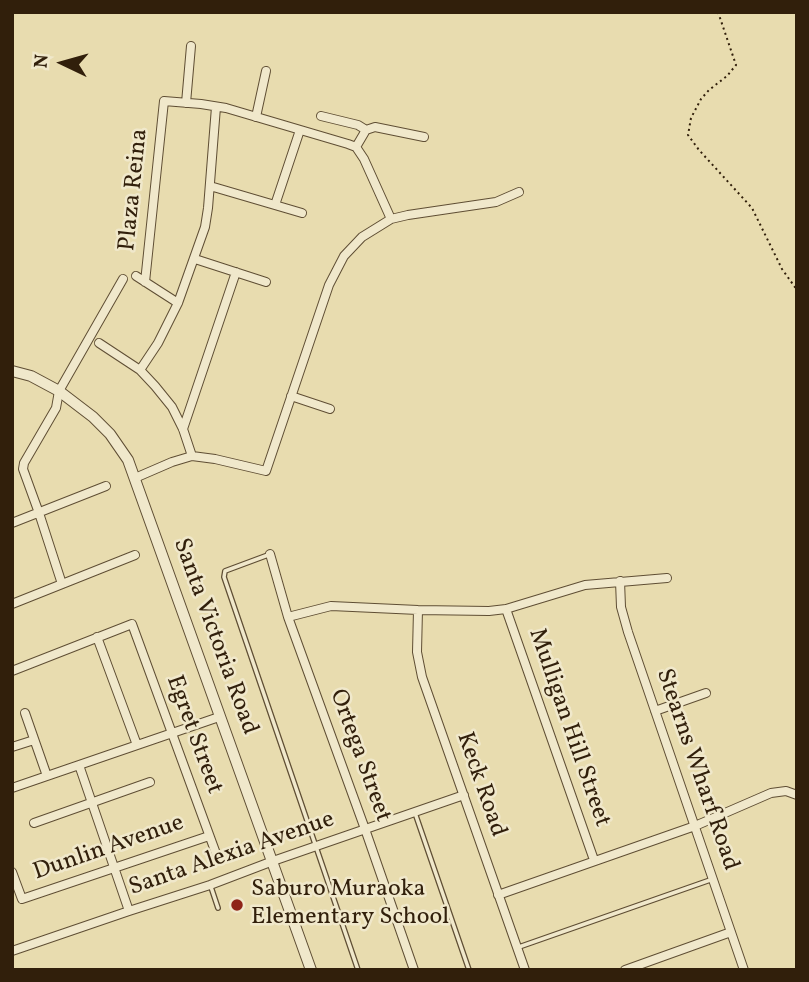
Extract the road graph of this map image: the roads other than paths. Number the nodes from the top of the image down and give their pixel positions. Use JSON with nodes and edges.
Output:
{"nodes":[{"id":1,"x":191,"y":46,"type":"dead end"},
{"id":2,"x":266,"y":71,"type":"dead end"},
{"id":3,"x":186,"y":103,"type":"junction"},
{"id":4,"x":216,"y":107,"type":"junction"},
{"id":5,"x":321,"y":116,"type":"dead end"},
{"id":6,"x":256,"y":117,"type":"junction"},
{"id":7,"x":300,"y":130,"type":"junction"},
{"id":8,"x":366,"y":130,"type":"junction"},
{"id":9,"x":424,"y":137,"type":"dead end"},
{"id":10,"x":356,"y":147,"type":"junction"},
{"id":11,"x":210,"y":186,"type":"junction"},
{"id":12,"x":519,"y":192,"type":"dead end"},
{"id":13,"x":275,"y":205,"type":"junction"},
{"id":14,"x":302,"y":213,"type":"dead end"},
{"id":15,"x":391,"y":219,"type":"junction"},
{"id":16,"x":195,"y":259,"type":"junction"},
{"id":17,"x":236,"y":272,"type":"junction"},
{"id":18,"x":136,"y":276,"type":"dead end"},
{"id":19,"x":122,"y":279,"type":"dead end"},
{"id":20,"x":145,"y":282,"type":"junction"},
{"id":21,"x":266,"y":282,"type":"dead end"},
{"id":22,"x":178,"y":303,"type":"junction"},
{"id":23,"x":99,"y":343,"type":"dead end"},
{"id":24,"x":140,"y":369,"type":"junction"},
{"id":25,"x":12,"y":371,"type":"edge"},
{"id":26,"x":60,"y":391,"type":"junction"},
{"id":27,"x":291,"y":396,"type":"junction"},
{"id":28,"x":330,"y":409,"type":"dead end"},
{"id":29,"x":183,"y":429,"type":"junction"},
{"id":30,"x":192,"y":456,"type":"junction"},
{"id":31,"x":135,"y":478,"type":"junction"},
{"id":32,"x":106,"y":486,"type":"dead end"},
{"id":33,"x":39,"y":513,"type":"junction"},
{"id":34,"x":12,"y":523,"type":"edge"},
{"id":35,"x":270,"y":554,"type":"joint"},
{"id":36,"x":135,"y":555,"type":"dead end"},
{"id":37,"x":667,"y":578,"type":"dead end"},
{"id":38,"x":620,"y":581,"type":"junction"},
{"id":39,"x":62,"y":584,"type":"junction"},
{"id":40,"x":12,"y":604,"type":"edge"},
{"id":41,"x":506,"y":609,"type":"junction"},
{"id":42,"x":418,"y":610,"type":"junction"},
{"id":43,"x":288,"y":617,"type":"junction"},
{"id":44,"x":97,"y":637,"type":"junction"},
{"id":45,"x":12,"y":671,"type":"edge"},
{"id":46,"x":706,"y":693,"type":"dead end"},
{"id":47,"x":655,"y":711,"type":"junction"},
{"id":48,"x":25,"y":713,"type":"dead end"},
{"id":49,"x":219,"y":717,"type":"junction"},
{"id":50,"x":172,"y":733,"type":"junction"},
{"id":51,"x":34,"y":740,"type":"junction"},
{"id":52,"x":137,"y":745,"type":"junction"},
{"id":53,"x":12,"y":747,"type":"edge"},
{"id":54,"x":79,"y":765,"type":"junction"},
{"id":55,"x":47,"y":776,"type":"junction"},
{"id":56,"x":150,"y":782,"type":"dead end"},
{"id":57,"x":12,"y":788,"type":"edge"},
{"id":58,"x":464,"y":795,"type":"junction"},
{"id":59,"x":797,"y":795,"type":"edge"},
{"id":60,"x":92,"y":803,"type":"junction"},
{"id":61,"x":415,"y":812,"type":"junction"},
{"id":62,"x":34,"y":823,"type":"dead end"},
{"id":63,"x":695,"y":826,"type":"junction"},
{"id":64,"x":365,"y":829,"type":"junction"},
{"id":65,"x":209,"y":836,"type":"junction"},
{"id":66,"x":316,"y":846,"type":"junction"},
{"id":67,"x":218,"y":859,"type":"dead end"},
{"id":68,"x":593,"y":860,"type":"junction"},
{"id":69,"x":273,"y":861,"type":"junction"},
{"id":70,"x":114,"y":868,"type":"junction"},
{"id":71,"x":12,"y":872,"type":"edge"},
{"id":72,"x":713,"y":879,"type":"junction"},
{"id":73,"x":210,"y":885,"type":"junction"},
{"id":74,"x":498,"y":895,"type":"junction"},
{"id":75,"x":218,"y":908,"type":"dead end"},
{"id":76,"x":129,"y":911,"type":"junction"},
{"id":77,"x":731,"y":933,"type":"junction"},
{"id":78,"x":517,"y":947,"type":"junction"},
{"id":79,"x":12,"y":951,"type":"edge"},
{"id":80,"x":311,"y":970,"type":"edge"},
{"id":81,"x":358,"y":970,"type":"edge"},
{"id":82,"x":414,"y":970,"type":"edge"},
{"id":83,"x":469,"y":970,"type":"edge"},
{"id":84,"x":525,"y":970,"type":"edge"},
{"id":85,"x":625,"y":970,"type":"edge"},
{"id":86,"x":744,"y":970,"type":"edge"}],
"edges":[{"from":1,"to":3,"type":"street"},
{"from":2,"to":6,"type":"street"},
{"from":3,"to":4,"type":"street"},
{"from":3,"to":20,"type":"street","name":"Plaza Reina"},
{"from":4,"to":6,"type":"street"},
{"from":4,"to":11,"type":"street"},
{"from":5,"to":8,"type":"street"},
{"from":6,"to":7,"type":"street"},
{"from":7,"to":10,"type":"street"},
{"from":7,"to":13,"type":"street"},
{"from":8,"to":9,"type":"street"},
{"from":8,"to":10,"type":"street"},
{"from":10,"to":15,"type":"street"},
{"from":11,"to":13,"type":"street"},
{"from":11,"to":16,"type":"street"},
{"from":12,"to":15,"type":"street"},
{"from":13,"to":14,"type":"street"},
{"from":15,"to":27,"type":"street"},
{"from":16,"to":17,"type":"street"},
{"from":16,"to":22,"type":"street"},
{"from":17,"to":21,"type":"street"},
{"from":17,"to":29,"type":"street"},
{"from":18,"to":20,"type":"street"},
{"from":19,"to":26,"type":"street"},
{"from":20,"to":22,"type":"street"},
{"from":22,"to":24,"type":"street"},
{"from":23,"to":24,"type":"street"},
{"from":24,"to":29,"type":"street"},
{"from":25,"to":26,"type":"street","name":"Santa Victoria Road"},
{"from":26,"to":31,"type":"street","name":"Santa Victoria Road"},
{"from":26,"to":33,"type":"street"},
{"from":27,"to":28,"type":"street"},
{"from":27,"to":30,"type":"street"},
{"from":29,"to":30,"type":"street"},
{"from":30,"to":31,"type":"street"},
{"from":31,"to":49,"type":"street","name":"Santa Victoria Road"},
{"from":32,"to":33,"type":"street"},
{"from":33,"to":34,"type":"street"},
{"from":33,"to":39,"type":"street"},
{"from":35,"to":43,"type":"street","name":"Ortega Street"},
{"from":35,"to":66,"type":"lane"},
{"from":36,"to":39,"type":"street"},
{"from":37,"to":38,"type":"street"},
{"from":38,"to":41,"type":"street"},
{"from":38,"to":47,"type":"street","name":"Stearns Wharf Road"},
{"from":39,"to":40,"type":"street"},
{"from":41,"to":42,"type":"street"},
{"from":41,"to":68,"type":"street","name":"Mulligan Hill Street"},
{"from":42,"to":43,"type":"street"},
{"from":42,"to":58,"type":"street","name":"Keck Road"},
{"from":43,"to":64,"type":"street","name":"Ortega Street"},
{"from":44,"to":45,"type":"street"},
{"from":44,"to":50,"type":"street","name":"Egret Street"},
{"from":44,"to":52,"type":"street"},
{"from":46,"to":47,"type":"street"},
{"from":47,"to":63,"type":"street","name":"Stearns Wharf Road"},
{"from":48,"to":51,"type":"street"},
{"from":49,"to":50,"type":"street"},
{"from":49,"to":69,"type":"street","name":"Santa Victoria Road"},
{"from":50,"to":52,"type":"street"},
{"from":50,"to":65,"type":"street","name":"Egret Street"},
{"from":51,"to":53,"type":"street"},
{"from":51,"to":55,"type":"street"},
{"from":52,"to":54,"type":"street"},
{"from":54,"to":55,"type":"street"},
{"from":54,"to":60,"type":"street"},
{"from":55,"to":57,"type":"street"},
{"from":56,"to":60,"type":"street"},
{"from":58,"to":61,"type":"street","name":"Santa Alexia Avenue"},
{"from":58,"to":74,"type":"street","name":"Keck Road"},
{"from":59,"to":63,"type":"street"},
{"from":60,"to":62,"type":"street"},
{"from":60,"to":70,"type":"street"},
{"from":61,"to":64,"type":"street","name":"Santa Alexia Avenue"},
{"from":61,"to":83,"type":"lane"},
{"from":63,"to":68,"type":"street"},
{"from":63,"to":72,"type":"street","name":"Stearns Wharf Road"},
{"from":64,"to":66,"type":"street","name":"Santa Alexia Avenue"},
{"from":64,"to":82,"type":"street","name":"Ortega Street"},
{"from":65,"to":67,"type":"street","name":"Egret Street"},
{"from":65,"to":70,"type":"street","name":"Dunlin Avenue"},
{"from":66,"to":69,"type":"street","name":"Santa Alexia Avenue"},
{"from":66,"to":81,"type":"lane"},
{"from":68,"to":74,"type":"street"},
{"from":69,"to":73,"type":"street","name":"Santa Alexia Avenue"},
{"from":69,"to":80,"type":"street","name":"Santa Victoria Road"},
{"from":70,"to":71,"type":"street","name":"Dunlin Avenue"},
{"from":70,"to":76,"type":"street"},
{"from":72,"to":77,"type":"street","name":"Stearns Wharf Road"},
{"from":72,"to":78,"type":"lane"},
{"from":73,"to":75,"type":"lane"},
{"from":73,"to":76,"type":"street","name":"Santa Alexia Avenue"},
{"from":74,"to":78,"type":"street","name":"Keck Road"},
{"from":76,"to":79,"type":"street","name":"Santa Alexia Avenue"},
{"from":77,"to":85,"type":"street"},
{"from":77,"to":86,"type":"street","name":"Stearns Wharf Road"},
{"from":78,"to":84,"type":"street","name":"Keck Road"}]}
